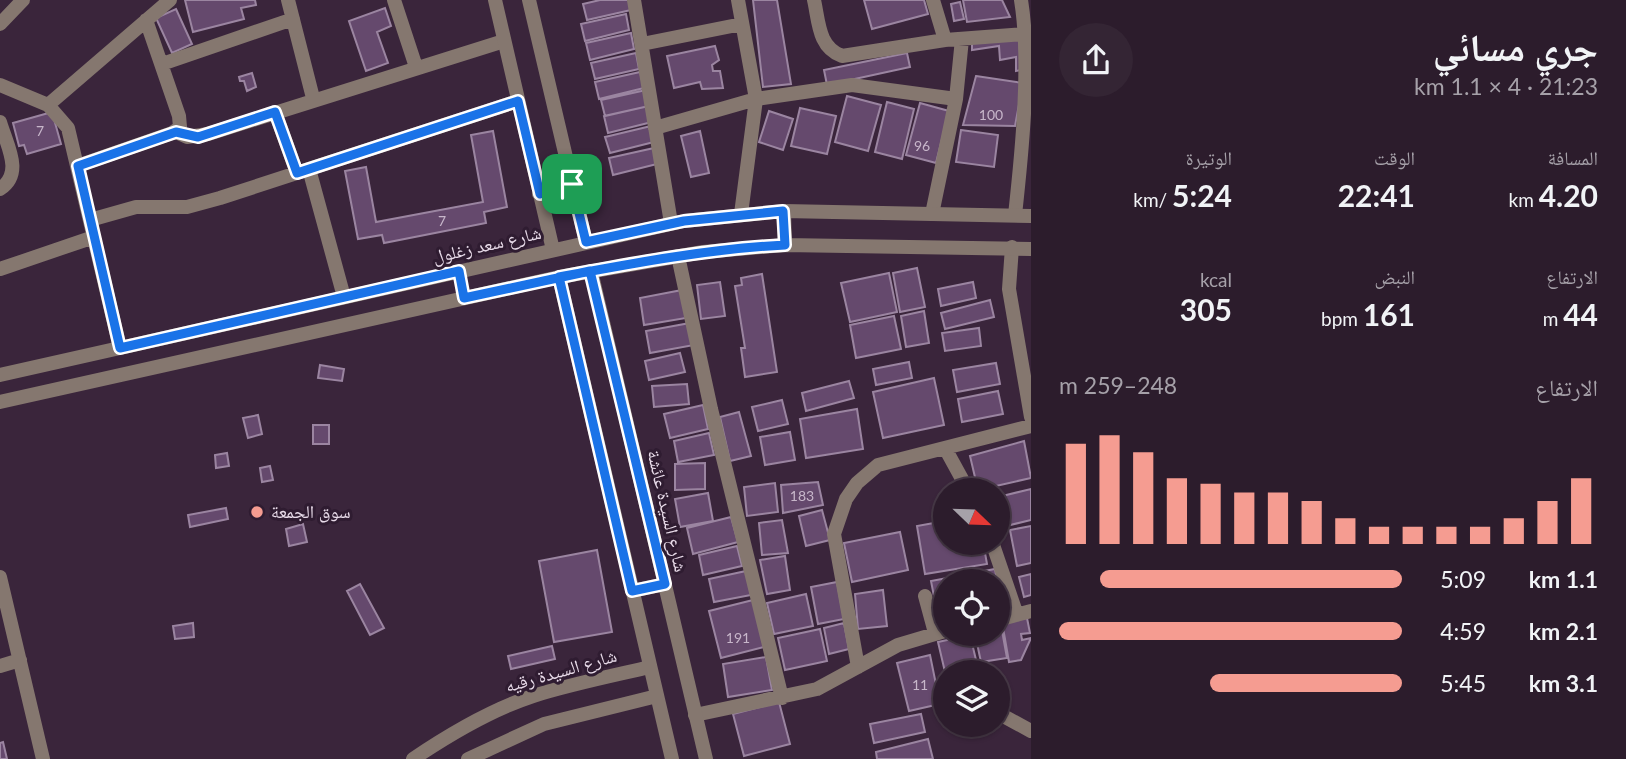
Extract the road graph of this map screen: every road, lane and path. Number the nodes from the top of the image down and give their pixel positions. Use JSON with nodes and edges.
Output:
{"nodes":[{"id":1,"x":170,"y":0,"type":"edge"},
{"id":2,"x":288,"y":0,"type":"edge"},
{"id":3,"x":394,"y":0,"type":"edge"},
{"id":4,"x":495,"y":0,"type":"edge"},
{"id":5,"x":529,"y":0,"type":"edge"},
{"id":6,"x":634,"y":0,"type":"edge"},
{"id":7,"x":738,"y":0,"type":"edge"},
{"id":8,"x":933,"y":0,"type":"edge"},
{"id":9,"x":1021,"y":0,"type":"edge"},
{"id":10,"x":818,"y":1,"type":"edge"},
{"id":11,"x":14,"y":3,"type":"edge"},
{"id":12,"x":293,"y":19,"type":"junction"},
{"id":13,"x":146,"y":20,"type":"junction"},
{"id":14,"x":0,"y":24,"type":"edge"},
{"id":15,"x":742,"y":24,"type":"junction"},
{"id":16,"x":1025,"y":34,"type":"junction"},
{"id":17,"x":962,"y":38,"type":"junction"},
{"id":18,"x":945,"y":40,"type":"junction"},
{"id":19,"x":504,"y":41,"type":"junction"},
{"id":20,"x":642,"y":44,"type":"junction"},
{"id":21,"x":162,"y":64,"type":"junction"},
{"id":22,"x":416,"y":66,"type":"junction"},
{"id":23,"x":0,"y":85,"type":"edge"},
{"id":24,"x":313,"y":98,"type":"junction"},
{"id":25,"x":756,"y":99,"type":"junction"},
{"id":26,"x":956,"y":99,"type":"junction"},
{"id":27,"x":518,"y":101,"type":"junction"},
{"id":28,"x":48,"y":105,"type":"junction"},
{"id":29,"x":275,"y":112,"type":"junction"},
{"id":30,"x":0,"y":122,"type":"edge"},
{"id":31,"x":656,"y":128,"type":"junction"},
{"id":32,"x":176,"y":132,"type":"junction"},
{"id":33,"x":78,"y":166,"type":"junction"},
{"id":34,"x":303,"y":171,"type":"junction"},
{"id":35,"x":572,"y":184,"type":"junction"},
{"id":36,"x":0,"y":189,"type":"edge"},
{"id":37,"x":540,"y":194,"type":"junction"},
{"id":38,"x":783,"y":211,"type":"junction"},
{"id":39,"x":741,"y":214,"type":"junction"},
{"id":40,"x":932,"y":214,"type":"junction"},
{"id":41,"x":1015,"y":215,"type":"junction"},
{"id":42,"x":1031,"y":216,"type":"edge"},
{"id":43,"x":90,"y":220,"type":"junction"},
{"id":44,"x":671,"y":223,"type":"junction"},
{"id":45,"x":94,"y":237,"type":"junction"},
{"id":46,"x":586,"y":242,"type":"junction"},
{"id":47,"x":785,"y":245,"type":"junction"},
{"id":48,"x":1012,"y":247,"type":"junction"},
{"id":49,"x":1031,"y":249,"type":"edge"},
{"id":50,"x":553,"y":250,"type":"junction"},
{"id":51,"x":678,"y":256,"type":"junction"},
{"id":52,"x":0,"y":269,"type":"edge"},
{"id":53,"x":459,"y":271,"type":"junction"},
{"id":54,"x":590,"y":271,"type":"junction"},
{"id":55,"x":559,"y":277,"type":"junction"},
{"id":56,"x":344,"y":297,"type":"junction"},
{"id":57,"x":464,"y":298,"type":"junction"},
{"id":58,"x":120,"y":348,"type":"junction"},
{"id":59,"x":0,"y":375,"type":"edge"},
{"id":60,"x":0,"y":402,"type":"edge"},
{"id":61,"x":1031,"y":417,"type":"edge"},
{"id":62,"x":1031,"y":426,"type":"edge"},
{"id":63,"x":945,"y":448,"type":"junction"},
{"id":64,"x":961,"y":478,"type":"edge"},
{"id":65,"x":998,"y":555,"type":"edge"},
{"id":66,"x":0,"y":579,"type":"edge"},
{"id":67,"x":665,"y":584,"type":"junction"},
{"id":68,"x":632,"y":591,"type":"junction"},
{"id":69,"x":925,"y":596,"type":"dead end"},
{"id":70,"x":1024,"y":613,"type":"edge"},
{"id":71,"x":933,"y":615,"type":"edge"},
{"id":72,"x":933,"y":634,"type":"edge"},
{"id":73,"x":20,"y":660,"type":"junction"},
{"id":74,"x":0,"y":666,"type":"edge"},
{"id":75,"x":650,"y":667,"type":"junction"},
{"id":76,"x":858,"y":667,"type":"junction"},
{"id":77,"x":657,"y":696,"type":"junction"},
{"id":78,"x":782,"y":698,"type":"junction"},
{"id":79,"x":695,"y":715,"type":"junction"},
{"id":80,"x":1010,"y":720,"type":"edge"},
{"id":81,"x":1031,"y":731,"type":"edge"},
{"id":82,"x":43,"y":759,"type":"edge"},
{"id":83,"x":412,"y":759,"type":"edge"},
{"id":84,"x":468,"y":759,"type":"edge"},
{"id":85,"x":672,"y":759,"type":"edge"},
{"id":86,"x":706,"y":759,"type":"edge"}],
"edges":[{"from":1,"to":13,"type":"street"},
{"from":2,"to":12,"type":"street"},
{"from":3,"to":22,"type":"street"},
{"from":4,"to":19,"type":"street"},
{"from":5,"to":35,"type":"street"},
{"from":6,"to":20,"type":"street"},
{"from":7,"to":15,"type":"street"},
{"from":8,"to":18,"type":"street"},
{"from":9,"to":16,"type":"street"},
{"from":10,"to":18,"type":"street"},
{"from":11,"to":14,"type":"street"},
{"from":12,"to":21,"type":"street"},
{"from":12,"to":24,"type":"street"},
{"from":13,"to":21,"type":"street"},
{"from":13,"to":28,"type":"street"},
{"from":15,"to":20,"type":"street"},
{"from":15,"to":25,"type":"street"},
{"from":16,"to":17,"type":"street"},
{"from":16,"to":41,"type":"street"},
{"from":17,"to":18,"type":"street"},
{"from":17,"to":26,"type":"street"},
{"from":19,"to":22,"type":"street"},
{"from":19,"to":27,"type":"street"},
{"from":20,"to":31,"type":"street"},
{"from":21,"to":32,"type":"street"},
{"from":22,"to":24,"type":"street"},
{"from":23,"to":28,"type":"street"},
{"from":24,"to":29,"type":"street"},
{"from":25,"to":26,"type":"street"},
{"from":25,"to":31,"type":"street"},
{"from":25,"to":39,"type":"street"},
{"from":26,"to":40,"type":"street"},
{"from":27,"to":34,"type":"street"},
{"from":27,"to":37,"type":"street"},
{"from":28,"to":33,"type":"street"},
{"from":29,"to":32,"type":"street"},
{"from":29,"to":34,"type":"street"},
{"from":30,"to":36,"type":"street"},
{"from":31,"to":44,"type":"street"},
{"from":32,"to":33,"type":"street"},
{"from":33,"to":43,"type":"street"},
{"from":34,"to":43,"type":"street"},
{"from":34,"to":56,"type":"street"},
{"from":35,"to":37,"type":"street"},
{"from":35,"to":46,"type":"street"},
{"from":37,"to":50,"type":"street"},
{"from":38,"to":39,"type":"street","name":"شارع سعد زغلول"},
{"from":38,"to":40,"type":"street","name":"شارع سعد زغلول"},
{"from":38,"to":47,"type":"street"},
{"from":39,"to":44,"type":"street","name":"شارع سعد زغلول"},
{"from":40,"to":41,"type":"street","name":"شارع سعد زغلول"},
{"from":41,"to":42,"type":"street","name":"شارع سعد زغلول"},
{"from":43,"to":45,"type":"street"},
{"from":44,"to":46,"type":"street","name":"شارع سعد زغلول"},
{"from":45,"to":52,"type":"street"},
{"from":45,"to":58,"type":"street"},
{"from":46,"to":50,"type":"street","name":"شارع سعد زغلول"},
{"from":47,"to":48,"type":"street"},
{"from":47,"to":51,"type":"street"},
{"from":48,"to":49,"type":"street"},
{"from":48,"to":61,"type":"street"},
{"from":50,"to":53,"type":"street","name":"شارع سعد زغلول"},
{"from":51,"to":54,"type":"street"},
{"from":51,"to":78,"type":"street"},
{"from":53,"to":56,"type":"street","name":"شارع سعد زغلول"},
{"from":53,"to":57,"type":"street"},
{"from":54,"to":55,"type":"street"},
{"from":54,"to":67,"type":"street","name":"شارع السيدة عائشة"},
{"from":55,"to":57,"type":"street"},
{"from":55,"to":68,"type":"street"},
{"from":56,"to":58,"type":"street","name":"شارع سعد زغلول"},
{"from":57,"to":60,"type":"street"},
{"from":58,"to":59,"type":"street","name":"شارع سعد زغلول"},
{"from":62,"to":63,"type":"street"},
{"from":63,"to":64,"type":"street"},
{"from":63,"to":76,"type":"street"},
{"from":65,"to":70,"type":"street"},
{"from":66,"to":73,"type":"street"},
{"from":67,"to":68,"type":"street"},
{"from":67,"to":79,"type":"street","name":"شارع السيدة عائشة"},
{"from":68,"to":75,"type":"street"},
{"from":69,"to":71,"type":"street"},
{"from":72,"to":76,"type":"street"},
{"from":73,"to":74,"type":"street"},
{"from":73,"to":82,"type":"street"},
{"from":75,"to":77,"type":"street"},
{"from":75,"to":83,"type":"street","name":"شارع السيدة رقيه"},
{"from":76,"to":78,"type":"street"},
{"from":77,"to":84,"type":"street"},
{"from":77,"to":85,"type":"street"},
{"from":78,"to":79,"type":"street"},
{"from":79,"to":86,"type":"street","name":"شارع السيدة عائشة"},
{"from":80,"to":81,"type":"street"}]}
